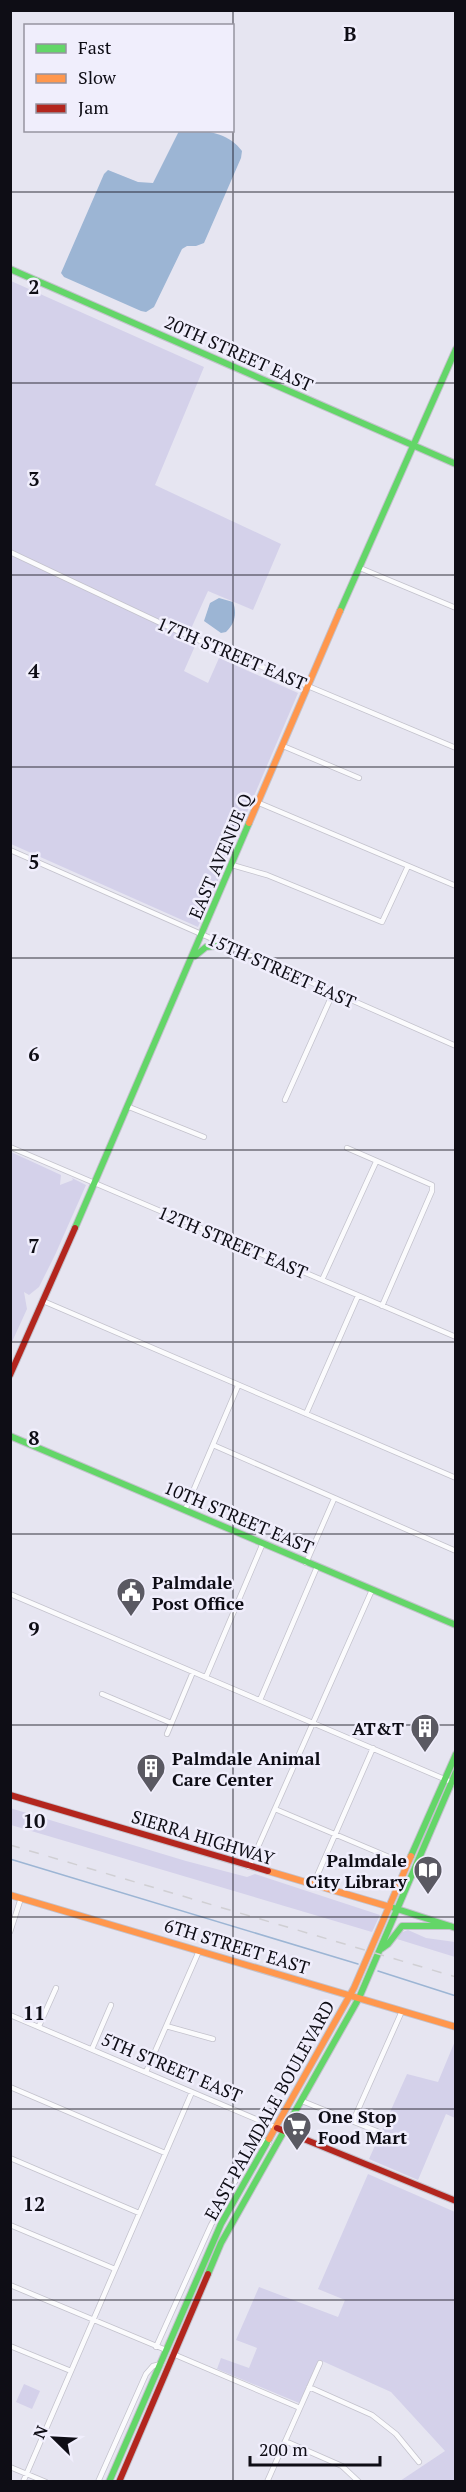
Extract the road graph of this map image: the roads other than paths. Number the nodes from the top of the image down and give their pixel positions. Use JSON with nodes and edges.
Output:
{"nodes":[{"id":1,"x":10,"y":269,"type":"edge"},
{"id":2,"x":456,"y":349,"type":"edge"},
{"id":3,"x":412,"y":446,"type":"junction"},
{"id":4,"x":456,"y":464,"type":"edge"},
{"id":5,"x":10,"y":552,"type":"edge"},
{"id":6,"x":360,"y":568,"type":"junction"},
{"id":7,"x":456,"y":608,"type":"edge"},
{"id":8,"x":308,"y":686,"type":"junction"},
{"id":9,"x":284,"y":746,"type":"junction"},
{"id":10,"x":456,"y":748,"type":"edge"},
{"id":11,"x":359,"y":778,"type":"dead end"},
{"id":12,"x":259,"y":803,"type":"junction"},
{"id":13,"x":10,"y":850,"type":"edge"},
{"id":14,"x":232,"y":865,"type":"junction"},
{"id":15,"x":408,"y":866,"type":"junction"},
{"id":16,"x":456,"y":886,"type":"edge"},
{"id":17,"x":202,"y":935,"type":"junction"},
{"id":18,"x":223,"y":945,"type":"junction"},
{"id":19,"x":192,"y":959,"type":"junction"},
{"id":20,"x":333,"y":993,"type":"junction"},
{"id":21,"x":456,"y":1046,"type":"edge"},
{"id":22,"x":285,"y":1100,"type":"dead end"},
{"id":23,"x":129,"y":1107,"type":"junction"},
{"id":24,"x":204,"y":1137,"type":"dead end"},
{"id":25,"x":10,"y":1147,"type":"edge"},
{"id":26,"x":347,"y":1148,"type":"dead end"},
{"id":27,"x":376,"y":1162,"type":"junction"},
{"id":28,"x":95,"y":1183,"type":"junction"},
{"id":29,"x":322,"y":1280,"type":"junction"},
{"id":30,"x":358,"y":1296,"type":"junction"},
{"id":31,"x":43,"y":1301,"type":"junction"},
{"id":32,"x":382,"y":1306,"type":"junction"},
{"id":33,"x":456,"y":1337,"type":"edge"},
{"id":34,"x":10,"y":1375,"type":"edge"},
{"id":35,"x":238,"y":1386,"type":"junction"},
{"id":36,"x":306,"y":1414,"type":"junction"},
{"id":37,"x":10,"y":1436,"type":"edge"},
{"id":38,"x":213,"y":1445,"type":"junction"},
{"id":39,"x":456,"y":1478,"type":"edge"},
{"id":40,"x":334,"y":1499,"type":"junction"},
{"id":41,"x":185,"y":1510,"type":"junction"},
{"id":42,"x":263,"y":1543,"type":"junction"},
{"id":43,"x":456,"y":1551,"type":"edge"},
{"id":44,"x":306,"y":1563,"type":"junction"},
{"id":45,"x":317,"y":1567,"type":"junction"},
{"id":46,"x":372,"y":1590,"type":"junction"},
{"id":47,"x":10,"y":1594,"type":"edge"},
{"id":48,"x":456,"y":1625,"type":"edge"},
{"id":49,"x":193,"y":1672,"type":"junction"},
{"id":50,"x":206,"y":1677,"type":"junction"},
{"id":51,"x":102,"y":1694,"type":"dead end"},
{"id":52,"x":260,"y":1700,"type":"junction"},
{"id":53,"x":171,"y":1723,"type":"junction"},
{"id":54,"x":313,"y":1723,"type":"junction"},
{"id":55,"x":167,"y":1734,"type":"dead end"},
{"id":56,"x":373,"y":1748,"type":"junction"},
{"id":57,"x":456,"y":1755,"type":"edge"},
{"id":58,"x":456,"y":1772,"type":"edge"},
{"id":59,"x":450,"y":1782,"type":"edge"},
{"id":60,"x":10,"y":1795,"type":"edge"},
{"id":61,"x":275,"y":1809,"type":"junction"},
{"id":62,"x":335,"y":1835,"type":"junction"},
{"id":63,"x":249,"y":1866,"type":"junction"},
{"id":64,"x":408,"y":1866,"type":"junction"},
{"id":65,"x":313,"y":1885,"type":"junction"},
{"id":66,"x":10,"y":1895,"type":"edge"},
{"id":67,"x":21,"y":1898,"type":"junction"},
{"id":68,"x":393,"y":1908,"type":"junction"},
{"id":69,"x":453,"y":1927,"type":"edge"},
{"id":70,"x":10,"y":1932,"type":"edge"},
{"id":71,"x":380,"y":1950,"type":"junction"},
{"id":72,"x":199,"y":1951,"type":"junction"},
{"id":73,"x":56,"y":1988,"type":"dead end"},
{"id":74,"x":350,"y":1996,"type":"junction"},
{"id":75,"x":359,"y":1998,"type":"junction"},
{"id":76,"x":111,"y":2005,"type":"dead end"},
{"id":77,"x":402,"y":2011,"type":"junction"},
{"id":78,"x":10,"y":2015,"type":"edge"},
{"id":79,"x":39,"y":2026,"type":"junction"},
{"id":80,"x":166,"y":2026,"type":"junction"},
{"id":81,"x":456,"y":2027,"type":"edge"},
{"id":82,"x":213,"y":2039,"type":"dead end"},
{"id":83,"x":92,"y":2049,"type":"junction"},
{"id":84,"x":146,"y":2072,"type":"junction"},
{"id":85,"x":10,"y":2087,"type":"edge"},
{"id":86,"x":192,"y":2092,"type":"junction"},
{"id":87,"x":302,"y":2101,"type":"junction"},
{"id":88,"x":353,"y":2121,"type":"junction"},
{"id":89,"x":277,"y":2128,"type":"junction"},
{"id":90,"x":284,"y":2131,"type":"junction"},
{"id":91,"x":379,"y":2132,"type":"dead end"},
{"id":92,"x":269,"y":2142,"type":"junction"},
{"id":93,"x":165,"y":2153,"type":"junction"},
{"id":94,"x":10,"y":2158,"type":"edge"},
{"id":95,"x":456,"y":2201,"type":"edge"},
{"id":96,"x":140,"y":2213,"type":"junction"},
{"id":97,"x":10,"y":2225,"type":"edge"},
{"id":98,"x":115,"y":2269,"type":"junction"},
{"id":99,"x":10,"y":2285,"type":"edge"},
{"id":100,"x":93,"y":2320,"type":"junction"},
{"id":101,"x":10,"y":2346,"type":"edge"},
{"id":102,"x":156,"y":2347,"type":"junction"},
{"id":103,"x":166,"y":2351,"type":"junction"},
{"id":104,"x":174,"y":2354,"type":"junction"},
{"id":105,"x":320,"y":2363,"type":"dead end"},
{"id":106,"x":160,"y":2364,"type":"junction"},
{"id":107,"x":71,"y":2371,"type":"junction"},
{"id":108,"x":309,"y":2386,"type":"junction"},
{"id":109,"x":300,"y":2408,"type":"junction"},
{"id":110,"x":285,"y":2441,"type":"junction"},
{"id":111,"x":419,"y":2462,"type":"dead end"},
{"id":112,"x":10,"y":2467,"type":"edge"},
{"id":113,"x":27,"y":2473,"type":"junction"},
{"id":114,"x":23,"y":2481,"type":"edge"},
{"id":115,"x":46,"y":2481,"type":"edge"},
{"id":116,"x":98,"y":2481,"type":"edge"},
{"id":117,"x":110,"y":2481,"type":"edge"},
{"id":118,"x":119,"y":2481,"type":"edge"},
{"id":119,"x":267,"y":2481,"type":"edge"},
{"id":120,"x":359,"y":2481,"type":"edge"}],
"edges":[{"from":1,"to":3,"type":"main road","name":"20TH STREET EAST"},
{"from":2,"to":3,"type":"main road","name":"EAST AVENUE Q"},
{"from":3,"to":4,"type":"main road","name":"20TH STREET EAST"},
{"from":3,"to":6,"type":"main road","name":"EAST AVENUE Q"},
{"from":5,"to":8,"type":"street","name":"17TH STREET EAST"},
{"from":6,"to":7,"type":"street"},
{"from":6,"to":8,"type":"main road","name":"EAST AVENUE Q"},
{"from":8,"to":9,"type":"main road","name":"EAST AVENUE Q"},
{"from":8,"to":10,"type":"street","name":"17TH STREET EAST"},
{"from":9,"to":11,"type":"street"},
{"from":9,"to":12,"type":"main road","name":"EAST AVENUE Q"},
{"from":12,"to":14,"type":"main road","name":"EAST AVENUE Q"},
{"from":12,"to":15,"type":"street"},
{"from":13,"to":17,"type":"street","name":"15TH STREET EAST"},
{"from":14,"to":15,"type":"street"},
{"from":14,"to":17,"type":"main road","name":"EAST AVENUE Q"},
{"from":15,"to":16,"type":"street"},
{"from":17,"to":18,"type":"street","name":"15TH STREET EAST"},
{"from":17,"to":19,"type":"main road","name":"EAST AVENUE Q"},
{"from":18,"to":19,"type":"main road"},
{"from":18,"to":20,"type":"street","name":"15TH STREET EAST"},
{"from":19,"to":23,"type":"main road","name":"EAST AVENUE Q"},
{"from":20,"to":21,"type":"street","name":"15TH STREET EAST"},
{"from":20,"to":22,"type":"street"},
{"from":23,"to":24,"type":"street"},
{"from":23,"to":28,"type":"main road","name":"EAST AVENUE Q"},
{"from":25,"to":28,"type":"street","name":"12TH STREET EAST"},
{"from":26,"to":27,"type":"street"},
{"from":27,"to":29,"type":"street"},
{"from":27,"to":32,"type":"street"},
{"from":28,"to":29,"type":"street","name":"12TH STREET EAST"},
{"from":28,"to":31,"type":"main road","name":"EAST AVENUE Q"},
{"from":29,"to":30,"type":"street","name":"12TH STREET EAST"},
{"from":30,"to":32,"type":"street","name":"12TH STREET EAST"},
{"from":30,"to":36,"type":"street"},
{"from":31,"to":34,"type":"main road","name":"EAST AVENUE Q"},
{"from":31,"to":35,"type":"street"},
{"from":32,"to":33,"type":"street","name":"12TH STREET EAST"},
{"from":35,"to":36,"type":"street"},
{"from":35,"to":38,"type":"street"},
{"from":36,"to":39,"type":"street"},
{"from":37,"to":41,"type":"main road","name":"10TH STREET EAST"},
{"from":38,"to":40,"type":"street"},
{"from":38,"to":41,"type":"street"},
{"from":40,"to":43,"type":"street"},
{"from":40,"to":44,"type":"street"},
{"from":41,"to":42,"type":"main road","name":"10TH STREET EAST"},
{"from":42,"to":44,"type":"main road","name":"10TH STREET EAST"},
{"from":42,"to":50,"type":"street"},
{"from":44,"to":45,"type":"main road","name":"10TH STREET EAST"},
{"from":45,"to":46,"type":"main road","name":"10TH STREET EAST"},
{"from":45,"to":52,"type":"street"},
{"from":46,"to":48,"type":"main road","name":"10TH STREET EAST"},
{"from":46,"to":54,"type":"street"},
{"from":47,"to":49,"type":"street"},
{"from":49,"to":50,"type":"street"},
{"from":49,"to":53,"type":"street"},
{"from":50,"to":52,"type":"street"},
{"from":51,"to":53,"type":"street"},
{"from":52,"to":54,"type":"street"},
{"from":53,"to":55,"type":"street"},
{"from":54,"to":56,"type":"street"},
{"from":54,"to":61,"type":"street"},
{"from":56,"to":59,"type":"street"},
{"from":56,"to":62,"type":"street"},
{"from":57,"to":59,"type":"main road","name":"EAST PALMDALE BOULEVARD"},
{"from":58,"to":59,"type":"main road","name":"EAST PALMDALE BOULEVARD"},
{"from":59,"to":64,"type":"main road","name":"EAST PALMDALE BOULEVARD"},
{"from":59,"to":68,"type":"main road","name":"EAST PALMDALE BOULEVARD"},
{"from":60,"to":63,"type":"main road","name":"SIERRA HIGHWAY"},
{"from":61,"to":62,"type":"street"},
{"from":61,"to":63,"type":"street"},
{"from":62,"to":64,"type":"street"},
{"from":62,"to":65,"type":"street"},
{"from":63,"to":65,"type":"main road","name":"SIERRA HIGHWAY"},
{"from":64,"to":68,"type":"main road","name":"EAST PALMDALE BOULEVARD"},
{"from":65,"to":68,"type":"main road","name":"SIERRA HIGHWAY"},
{"from":66,"to":67,"type":"main road","name":"6TH STREET EAST"},
{"from":67,"to":70,"type":"street"},
{"from":67,"to":72,"type":"main road","name":"6TH STREET EAST"},
{"from":68,"to":69,"type":"main road","name":"SIERRA HIGHWAY"},
{"from":68,"to":71,"type":"main road","name":"EAST PALMDALE BOULEVARD"},
{"from":68,"to":74,"type":"main road","name":"EAST PALMDALE BOULEVARD"},
{"from":69,"to":71,"type":"main road"},
{"from":71,"to":75,"type":"main road","name":"EAST PALMDALE BOULEVARD"},
{"from":72,"to":74,"type":"main road","name":"6TH STREET EAST"},
{"from":72,"to":80,"type":"street"},
{"from":73,"to":79,"type":"street"},
{"from":74,"to":75,"type":"main road","name":"6TH STREET EAST"},
{"from":74,"to":89,"type":"main road","name":"EAST PALMDALE BOULEVARD"},
{"from":75,"to":77,"type":"main road","name":"6TH STREET EAST"},
{"from":75,"to":87,"type":"main road","name":"EAST PALMDALE BOULEVARD"},
{"from":76,"to":83,"type":"street"},
{"from":77,"to":81,"type":"main road","name":"6TH STREET EAST"},
{"from":77,"to":88,"type":"street"},
{"from":78,"to":79,"type":"street","name":"5TH STREET EAST"},
{"from":79,"to":83,"type":"street","name":"5TH STREET EAST"},
{"from":80,"to":82,"type":"street"},
{"from":80,"to":84,"type":"street"},
{"from":83,"to":84,"type":"street","name":"5TH STREET EAST"},
{"from":84,"to":86,"type":"street","name":"5TH STREET EAST"},
{"from":85,"to":93,"type":"street"},
{"from":86,"to":89,"type":"street","name":"5TH STREET EAST"},
{"from":86,"to":93,"type":"street"},
{"from":87,"to":88,"type":"street"},
{"from":87,"to":90,"type":"main road","name":"EAST PALMDALE BOULEVARD"},
{"from":88,"to":91,"type":"street"},
{"from":89,"to":90,"type":"main road","name":"5TH STREET EAST"},
{"from":89,"to":92,"type":"main road","name":"EAST PALMDALE BOULEVARD"},
{"from":90,"to":95,"type":"main road","name":"5TH STREET EAST"},
{"from":90,"to":104,"type":"main road","name":"EAST PALMDALE BOULEVARD"},
{"from":92,"to":102,"type":"street"},
{"from":92,"to":103,"type":"main road","name":"EAST PALMDALE BOULEVARD"},
{"from":93,"to":96,"type":"street"},
{"from":94,"to":96,"type":"street"},
{"from":96,"to":98,"type":"street"},
{"from":97,"to":98,"type":"street"},
{"from":98,"to":100,"type":"street"},
{"from":99,"to":100,"type":"street"},
{"from":100,"to":102,"type":"street"},
{"from":100,"to":107,"type":"street"},
{"from":101,"to":107,"type":"street"},
{"from":102,"to":103,"type":"street"},
{"from":103,"to":104,"type":"street"},
{"from":103,"to":106,"type":"main road","name":"EAST PALMDALE BOULEVARD"},
{"from":104,"to":109,"type":"street"},
{"from":104,"to":118,"type":"main road","name":"EAST PALMDALE BOULEVARD"},
{"from":105,"to":108,"type":"street"},
{"from":106,"to":116,"type":"street"},
{"from":106,"to":117,"type":"main road","name":"EAST PALMDALE BOULEVARD"},
{"from":107,"to":113,"type":"street"},
{"from":108,"to":109,"type":"street"},
{"from":108,"to":111,"type":"street"},
{"from":109,"to":110,"type":"street"},
{"from":110,"to":119,"type":"street"},
{"from":110,"to":120,"type":"street"},
{"from":112,"to":113,"type":"street"},
{"from":113,"to":114,"type":"street"},
{"from":113,"to":115,"type":"street"}]}
